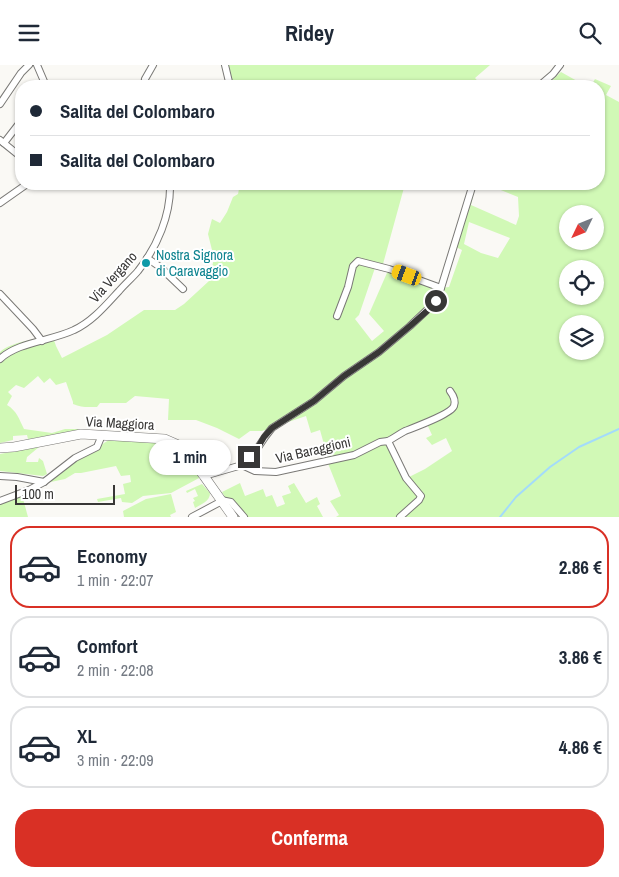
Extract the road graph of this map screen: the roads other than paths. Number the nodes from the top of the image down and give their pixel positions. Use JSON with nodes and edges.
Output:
{"nodes":[{"id":1,"x":29,"y":65,"type":"edge"},
{"id":2,"x":37,"y":65,"type":"edge"},
{"id":3,"x":152,"y":65,"type":"edge"},
{"id":4,"x":225,"y":65,"type":"edge"},
{"id":5,"x":560,"y":65,"type":"edge"},
{"id":6,"x":145,"y":79,"type":"dead end"},
{"id":7,"x":16,"y":80,"type":"edge"},
{"id":8,"x":43,"y":80,"type":"edge"},
{"id":9,"x":229,"y":80,"type":"edge"},
{"id":10,"x":546,"y":80,"type":"edge"},
{"id":11,"x":15,"y":82,"type":"edge"},
{"id":12,"x":0,"y":104,"type":"edge"},
{"id":13,"x":15,"y":128,"type":"edge"},
{"id":14,"x":2,"y":142,"type":"edge"},
{"id":15,"x":15,"y":152,"type":"edge"},
{"id":16,"x":18,"y":190,"type":"edge"},
{"id":17,"x":169,"y":190,"type":"edge"},
{"id":18,"x":471,"y":190,"type":"edge"},
{"id":19,"x":0,"y":203,"type":"edge"},
{"id":20,"x":147,"y":258,"type":"junction"},
{"id":21,"x":441,"y":288,"type":"junction"},
{"id":22,"x":182,"y":289,"type":"dead end"},
{"id":23,"x":0,"y":294,"type":"edge"},
{"id":24,"x":337,"y":315,"type":"dead end"},
{"id":25,"x":42,"y":341,"type":"junction"},
{"id":26,"x":0,"y":359,"type":"edge"},
{"id":27,"x":450,"y":391,"type":"dead end"},
{"id":28,"x":102,"y":435,"type":"junction"},
{"id":29,"x":388,"y":441,"type":"junction"},
{"id":30,"x":0,"y":448,"type":"edge"},
{"id":31,"x":242,"y":465,"type":"junction"},
{"id":32,"x":0,"y":476,"type":"edge"},
{"id":33,"x":204,"y":476,"type":"junction"},
{"id":34,"x":44,"y":481,"type":"junction"},
{"id":35,"x":222,"y":500,"type":"junction"},
{"id":36,"x":0,"y":501,"type":"edge"},
{"id":37,"x":192,"y":517,"type":"edge"},
{"id":38,"x":233,"y":517,"type":"edge"},
{"id":39,"x":244,"y":517,"type":"edge"},
{"id":40,"x":400,"y":517,"type":"edge"}],
"edges":[{"from":1,"to":7,"type":"street"},
{"from":2,"to":8,"type":"street"},
{"from":3,"to":6,"type":"street"},
{"from":4,"to":9,"type":"street"},
{"from":5,"to":10,"type":"street"},
{"from":11,"to":12,"type":"street"},
{"from":13,"to":14,"type":"street"},
{"from":14,"to":15,"type":"street"},
{"from":16,"to":19,"type":"street"},
{"from":17,"to":20,"type":"street","name":"Via Vergano"},
{"from":18,"to":21,"type":"street"},
{"from":20,"to":22,"type":"street"},
{"from":20,"to":25,"type":"street","name":"Via Vergano"},
{"from":21,"to":24,"type":"street"},
{"from":21,"to":31,"type":"street"},
{"from":23,"to":25,"type":"street"},
{"from":25,"to":26,"type":"street","name":"Via Vergano"},
{"from":27,"to":29,"type":"street","name":"Via Baraggioni"},
{"from":28,"to":30,"type":"main road","name":"Via Maggiora"},
{"from":28,"to":33,"type":"main road","name":"Via Maggiora"},
{"from":28,"to":34,"type":"street"},
{"from":29,"to":31,"type":"street","name":"Via Baraggioni"},
{"from":29,"to":40,"type":"street"},
{"from":31,"to":33,"type":"street"},
{"from":32,"to":34,"type":"street"},
{"from":33,"to":35,"type":"main road","name":"Via Maggiora"},
{"from":34,"to":36,"type":"street"},
{"from":35,"to":37,"type":"street"},
{"from":35,"to":38,"type":"main road","name":"Via Maggiora"},
{"from":35,"to":39,"type":"street"}]}
